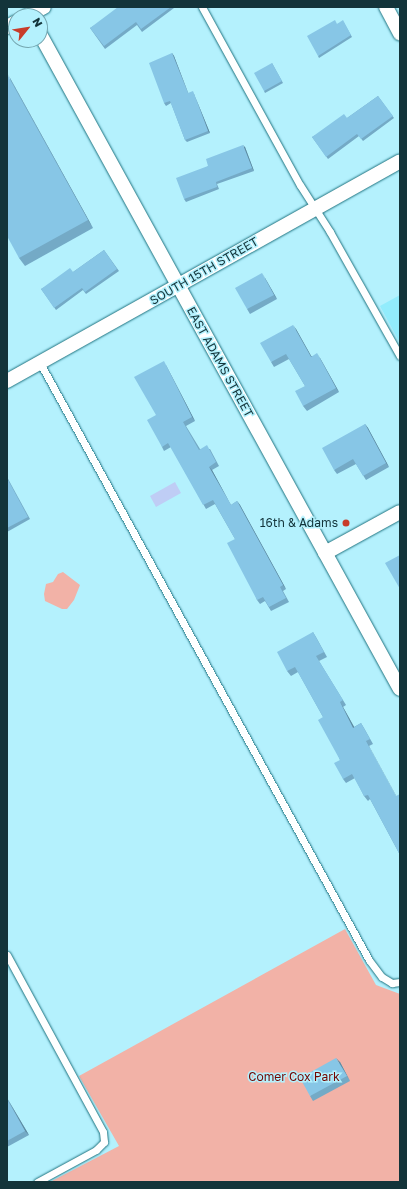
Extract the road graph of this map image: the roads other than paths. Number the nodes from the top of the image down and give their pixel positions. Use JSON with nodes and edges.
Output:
{"nodes":[{"id":1,"x":202,"y":7,"type":"edge"},
{"id":2,"x":386,"y":7,"type":"edge"},
{"id":3,"x":400,"y":33,"type":"edge"},
{"id":4,"x":48,"y":48,"type":"edge"},
{"id":5,"x":400,"y":161,"type":"edge"},
{"id":6,"x":316,"y":208,"type":"junction"},
{"id":7,"x":178,"y":285,"type":"junction"},
{"id":8,"x":400,"y":356,"type":"edge"},
{"id":9,"x":40,"y":363,"type":"junction"},
{"id":10,"x":7,"y":381,"type":"edge"},
{"id":11,"x":400,"y":512,"type":"edge"},
{"id":12,"x":325,"y":553,"type":"junction"},
{"id":13,"x":400,"y":690,"type":"edge"},
{"id":14,"x":7,"y":955,"type":"edge"},
{"id":15,"x":400,"y":982,"type":"edge"},
{"id":16,"x":37,"y":1182,"type":"edge"}],
"edges":[{"from":1,"to":6,"type":"lane"},
{"from":2,"to":3,"type":"street"},
{"from":4,"to":7,"type":"street","name":"EAST ADAMS STREET"},
{"from":5,"to":6,"type":"street","name":"SOUTH 15TH STREET"},
{"from":6,"to":7,"type":"street","name":"SOUTH 15TH STREET"},
{"from":6,"to":8,"type":"lane"},
{"from":7,"to":9,"type":"street","name":"SOUTH 15TH STREET"},
{"from":7,"to":12,"type":"street","name":"EAST ADAMS STREET"},
{"from":9,"to":10,"type":"street","name":"SOUTH 15TH STREET"},
{"from":9,"to":15,"type":"lane"},
{"from":11,"to":12,"type":"street"},
{"from":12,"to":13,"type":"street","name":"EAST ADAMS STREET"},
{"from":14,"to":16,"type":"lane"}]}
